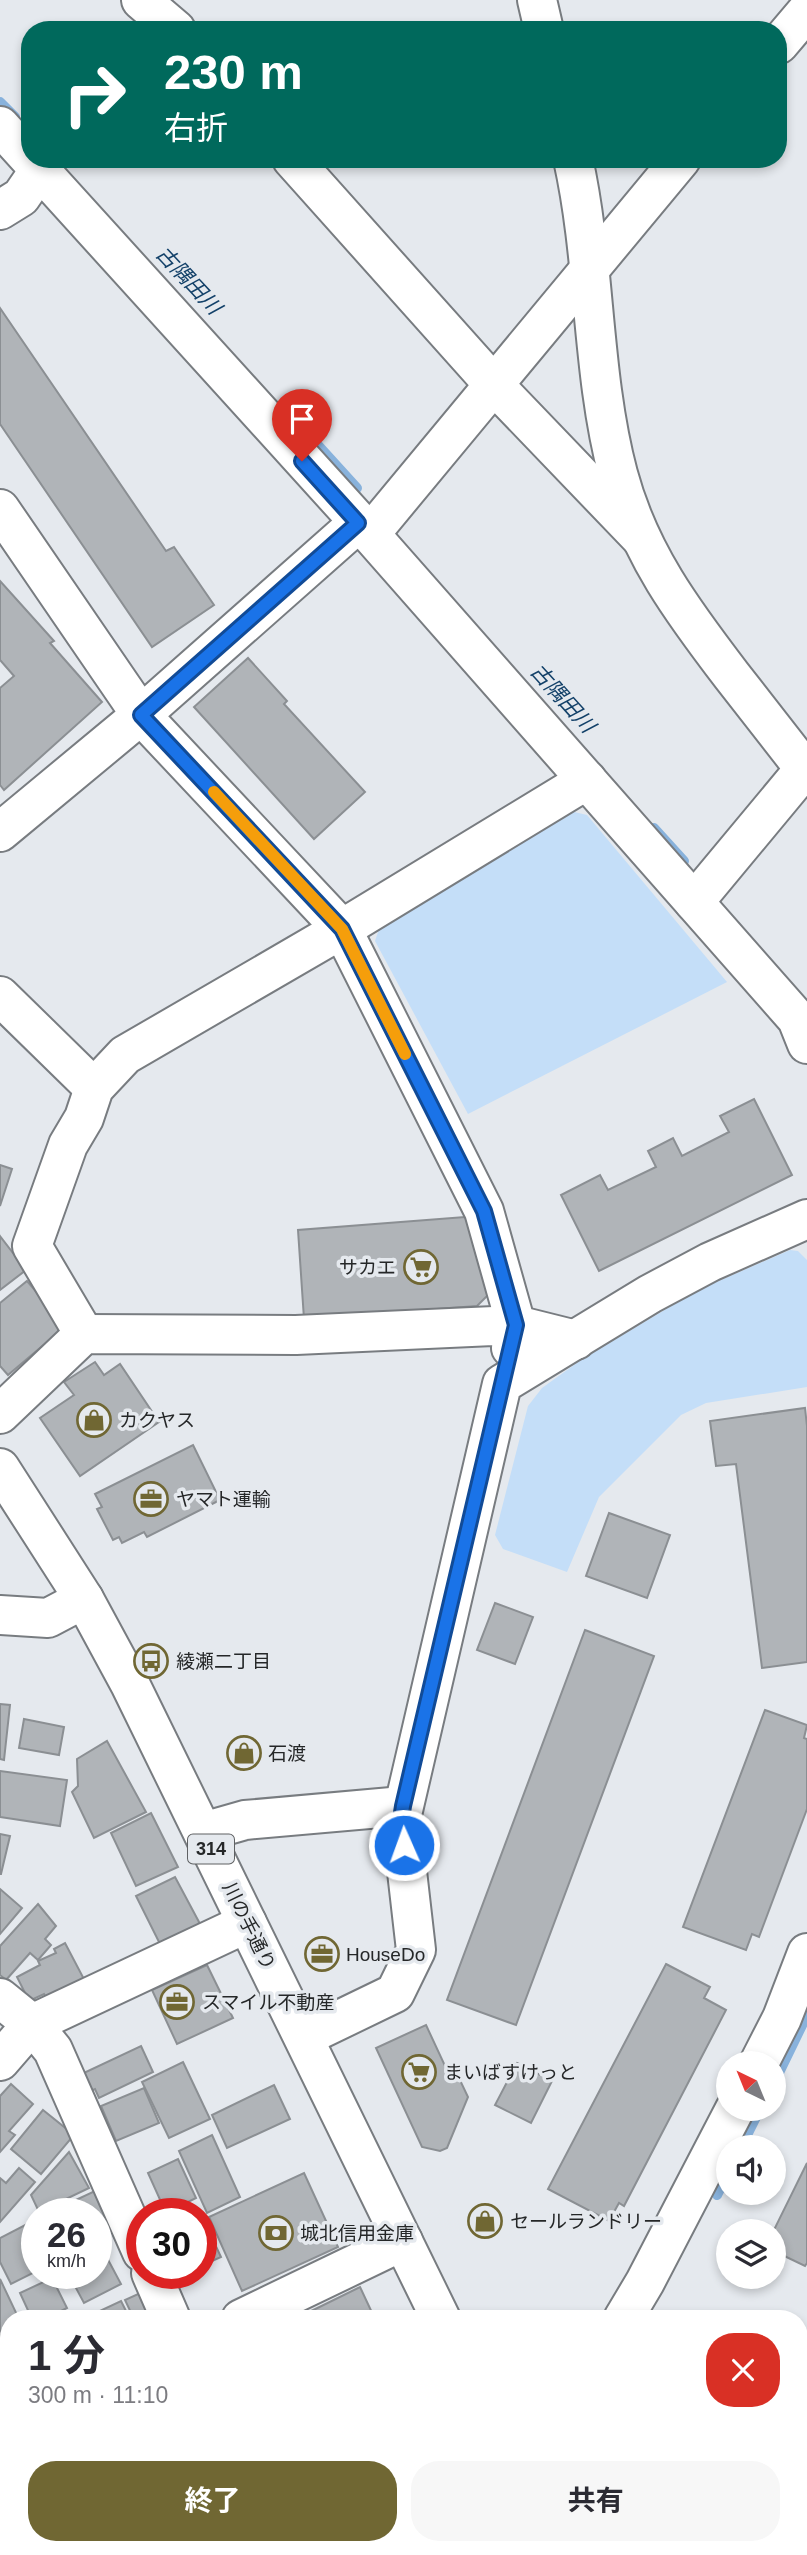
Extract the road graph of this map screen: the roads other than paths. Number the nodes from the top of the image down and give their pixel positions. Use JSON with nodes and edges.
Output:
{"nodes":[{"id":1,"x":537,"y":0,"type":"edge"},
{"id":2,"x":807,"y":11,"type":"edge"},
{"id":3,"x":542,"y":21,"type":"edge"},
{"id":4,"x":787,"y":35,"type":"edge"},
{"id":5,"x":0,"y":126,"type":"edge"},
{"id":6,"x":21,"y":145,"type":"edge"},
{"id":7,"x":42,"y":168,"type":"edge"},
{"id":8,"x":47,"y":168,"type":"edge"},
{"id":9,"x":300,"y":168,"type":"edge"},
{"id":10,"x":575,"y":168,"type":"edge"},
{"id":11,"x":673,"y":168,"type":"edge"},
{"id":12,"x":0,"y":210,"type":"edge"},
{"id":13,"x":588,"y":269,"type":"junction"},
{"id":14,"x":495,"y":386,"type":"junction"},
{"id":15,"x":0,"y":509,"type":"edge"},
{"id":16,"x":364,"y":528,"type":"junction"},
{"id":17,"x":640,"y":537,"type":"junction"},
{"id":18,"x":141,"y":715,"type":"junction"},
{"id":19,"x":806,"y":769,"type":"edge"},
{"id":20,"x":587,"y":780,"type":"junction"},
{"id":21,"x":0,"y":832,"type":"edge"},
{"id":22,"x":694,"y":902,"type":"junction"},
{"id":23,"x":342,"y":929,"type":"junction"},
{"id":24,"x":0,"y":996,"type":"edge"},
{"id":25,"x":807,"y":1044,"type":"edge"},
{"id":26,"x":94,"y":1087,"type":"junction"},
{"id":27,"x":807,"y":1219,"type":"edge"},
{"id":28,"x":516,"y":1325,"type":"junction"},
{"id":29,"x":84,"y":1334,"type":"junction"},
{"id":30,"x":576,"y":1340,"type":"junction"},
{"id":31,"x":502,"y":1384,"type":"junction"},
{"id":32,"x":0,"y":1413,"type":"edge"},
{"id":33,"x":0,"y":1468,"type":"edge"},
{"id":34,"x":83,"y":1599,"type":"junction"},
{"id":35,"x":0,"y":1615,"type":"edge"},
{"id":36,"x":403,"y":1806,"type":"junction"},
{"id":37,"x":203,"y":1832,"type":"junction"},
{"id":38,"x":247,"y":1923,"type":"junction"},
{"id":39,"x":807,"y":1953,"type":"edge"},
{"id":40,"x":0,"y":1998,"type":"edge"},
{"id":41,"x":32,"y":2024,"type":"junction"},
{"id":42,"x":304,"y":2037,"type":"junction"},
{"id":43,"x":765,"y":2051,"type":"edge"},
{"id":44,"x":0,"y":2061,"type":"edge"},
{"id":45,"x":729,"y":2121,"type":"edge"},
{"id":46,"x":126,"y":2216,"type":"edge"},
{"id":47,"x":403,"y":2241,"type":"junction"},
{"id":48,"x":158,"y":2289,"type":"edge"},
{"id":49,"x":167,"y":2310,"type":"edge"},
{"id":50,"x":260,"y":2310,"type":"edge"},
{"id":51,"x":437,"y":2310,"type":"edge"},
{"id":52,"x":628,"y":2310,"type":"edge"}],
"edges":[{"from":1,"to":3,"type":"street"},
{"from":2,"to":4,"type":"street"},
{"from":5,"to":6,"type":"street"},
{"from":7,"to":12,"type":"street"},
{"from":8,"to":16,"type":"street"},
{"from":9,"to":14,"type":"street"},
{"from":10,"to":13,"type":"street"},
{"from":11,"to":13,"type":"street"},
{"from":13,"to":14,"type":"street"},
{"from":13,"to":17,"type":"street"},
{"from":14,"to":16,"type":"street"},
{"from":14,"to":17,"type":"street"},
{"from":15,"to":18,"type":"street"},
{"from":16,"to":18,"type":"street"},
{"from":16,"to":20,"type":"street"},
{"from":17,"to":19,"type":"street"},
{"from":18,"to":21,"type":"street"},
{"from":18,"to":23,"type":"street"},
{"from":19,"to":22,"type":"street"},
{"from":20,"to":22,"type":"street"},
{"from":20,"to":23,"type":"street"},
{"from":22,"to":25,"type":"street"},
{"from":23,"to":26,"type":"street"},
{"from":23,"to":28,"type":"street"},
{"from":24,"to":26,"type":"street"},
{"from":26,"to":29,"type":"street"},
{"from":27,"to":30,"type":"street"},
{"from":28,"to":29,"type":"street"},
{"from":28,"to":30,"type":"street"},
{"from":28,"to":31,"type":"street"},
{"from":29,"to":32,"type":"street"},
{"from":30,"to":31,"type":"street"},
{"from":31,"to":36,"type":"street"},
{"from":33,"to":34,"type":"street","name":"川の手通り","number":"314"},
{"from":34,"to":35,"type":"street"},
{"from":34,"to":37,"type":"street","name":"川の手通り","number":"314"},
{"from":36,"to":37,"type":"street"},
{"from":36,"to":42,"type":"street"},
{"from":37,"to":38,"type":"street","name":"川の手通り","number":"314"},
{"from":38,"to":41,"type":"street"},
{"from":38,"to":42,"type":"street","name":"川の手通り","number":"314"},
{"from":39,"to":43,"type":"street"},
{"from":40,"to":41,"type":"street"},
{"from":41,"to":44,"type":"street"},
{"from":41,"to":46,"type":"street"},
{"from":42,"to":47,"type":"street","name":"川の手通り","number":"314"},
{"from":45,"to":52,"type":"street"},
{"from":47,"to":50,"type":"street"},
{"from":47,"to":51,"type":"street","name":"川の手通り","number":"314"},
{"from":48,"to":49,"type":"street"}]}
